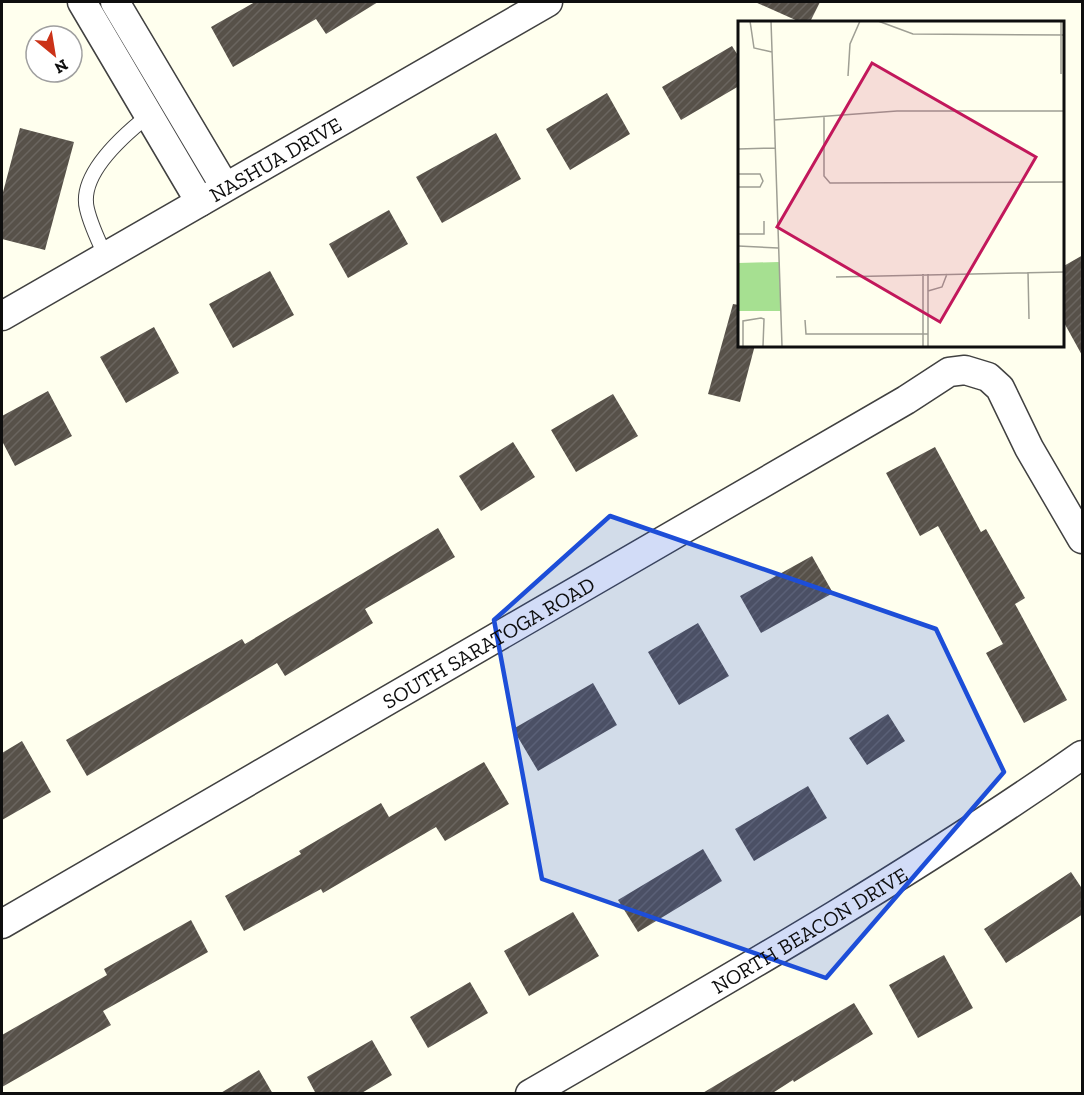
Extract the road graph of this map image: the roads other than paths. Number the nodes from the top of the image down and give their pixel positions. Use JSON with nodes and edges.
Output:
{"nodes":[{"id":1,"x":82,"y":2,"type":"edge"},
{"id":2,"x":115,"y":2,"type":"edge"},
{"id":3,"x":548,"y":2,"type":"edge"},
{"id":4,"x":138,"y":40,"type":"junction"},
{"id":5,"x":113,"y":54,"type":"junction"},
{"id":6,"x":148,"y":115,"type":"junction"},
{"id":7,"x":225,"y":187,"type":"junction"},
{"id":8,"x":200,"y":202,"type":"junction"},
{"id":9,"x":106,"y":257,"type":"junction"},
{"id":10,"x":2,"y":316,"type":"edge"},
{"id":11,"x":1083,"y":539,"type":"edge"},
{"id":12,"x":1083,"y":755,"type":"edge"},
{"id":13,"x":2,"y":924,"type":"edge"},
{"id":14,"x":530,"y":1094,"type":"edge"}],
"edges":[{"from":1,"to":5,"type":"street"},
{"from":2,"to":4,"type":"street"},
{"from":3,"to":7,"type":"street","name":"NASHUA DRIVE"},
{"from":4,"to":5,"type":"street"},
{"from":4,"to":7,"type":"street"},
{"from":5,"to":6,"type":"street"},
{"from":6,"to":8,"type":"street"},
{"from":6,"to":9,"type":"lane"},
{"from":7,"to":8,"type":"street","name":"NASHUA DRIVE"},
{"from":8,"to":9,"type":"street","name":"NASHUA DRIVE"},
{"from":9,"to":10,"type":"street","name":"NASHUA DRIVE"},
{"from":11,"to":13,"type":"street","name":"SOUTH SARATOGA ROAD"},
{"from":12,"to":14,"type":"street","name":"NORTH BEACON DRIVE"}]}
